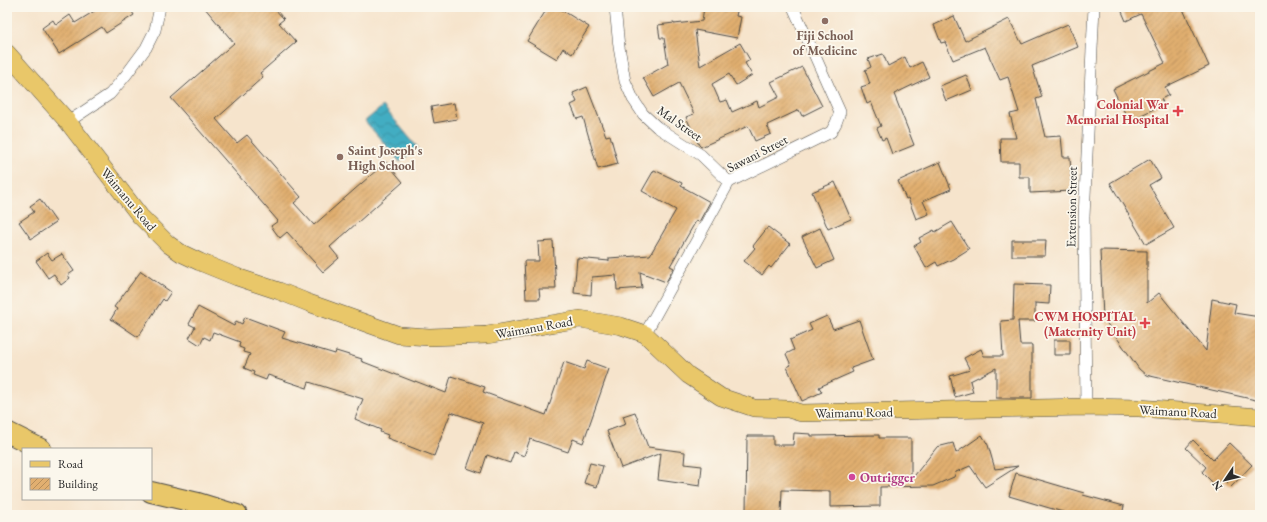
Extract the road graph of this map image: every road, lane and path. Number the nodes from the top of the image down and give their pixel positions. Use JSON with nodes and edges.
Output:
{"nodes":[{"id":1,"x":160,"y":7,"type":"edge"},
{"id":2,"x":615,"y":7,"type":"edge"},
{"id":3,"x":793,"y":7,"type":"edge"},
{"id":4,"x":1094,"y":7,"type":"edge"},
{"id":5,"x":7,"y":53,"type":"edge"},
{"id":6,"x":68,"y":122,"type":"junction"},
{"id":7,"x":729,"y":182,"type":"junction"},
{"id":8,"x":645,"y":334,"type":"junction"},
{"id":9,"x":1086,"y":408,"type":"junction"},
{"id":10,"x":1260,"y":417,"type":"edge"},
{"id":11,"x":7,"y":432,"type":"edge"},
{"id":12,"x":39,"y":448,"type":"edge"},
{"id":13,"x":152,"y":492,"type":"edge"},
{"id":14,"x":237,"y":515,"type":"edge"}],
"edges":[{"from":1,"to":6,"type":"street"},
{"from":2,"to":7,"type":"street","name":"Mal Street"},
{"from":3,"to":7,"type":"street","name":"Sawani Street"},
{"from":4,"to":9,"type":"street","name":"Extension Street"},
{"from":5,"to":6,"type":"main road","name":"Waimanu Road"},
{"from":6,"to":8,"type":"main road","name":"Waimanu Road"},
{"from":7,"to":8,"type":"street","name":"Sawani Street"},
{"from":8,"to":9,"type":"main road","name":"Waimanu Road"},
{"from":9,"to":10,"type":"main road","name":"Waimanu Road"},
{"from":11,"to":12,"type":"highway"},
{"from":13,"to":14,"type":"highway"}]}
